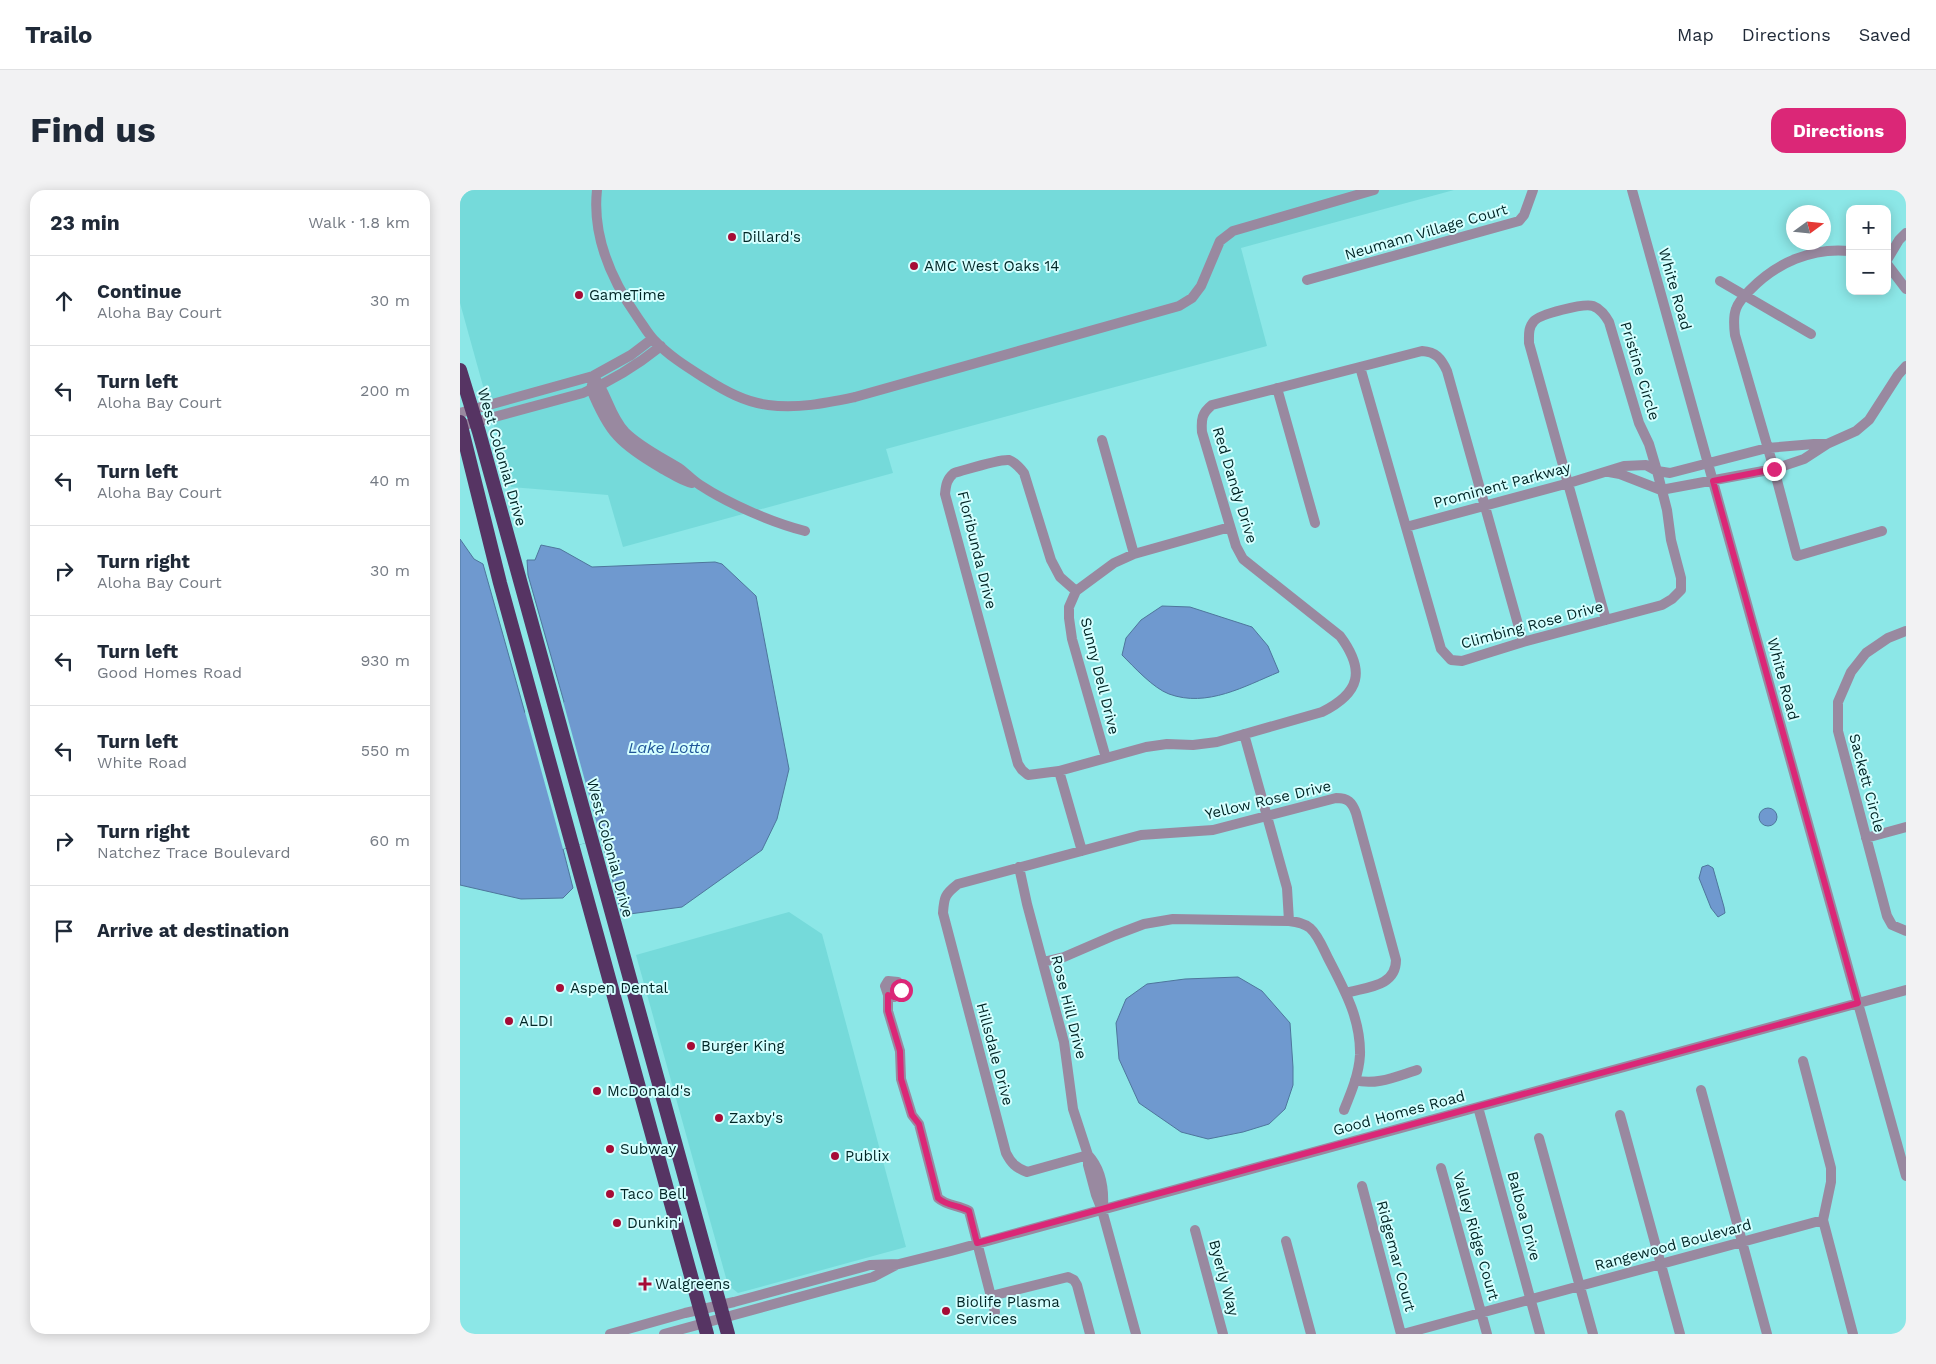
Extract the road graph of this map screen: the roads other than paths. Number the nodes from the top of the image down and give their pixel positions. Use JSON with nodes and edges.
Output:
{"nodes":[{"id":1,"x":597,"y":190,"type":"edge"},
{"id":2,"x":1374,"y":190,"type":"edge"},
{"id":3,"x":1533,"y":190,"type":"edge"},
{"id":4,"x":1632,"y":190,"type":"edge"},
{"id":5,"x":1906,"y":233,"type":"edge"},
{"id":6,"x":1846,"y":251,"type":"edge"},
{"id":7,"x":1891,"y":255,"type":"edge"},
{"id":8,"x":1891,"y":268,"type":"edge"},
{"id":9,"x":1307,"y":280,"type":"dead end"},
{"id":10,"x":1720,"y":281,"type":"dead end"},
{"id":11,"x":1906,"y":289,"type":"edge"},
{"id":12,"x":1745,"y":296,"type":"junction"},
{"id":13,"x":1811,"y":334,"type":"dead end"},
{"id":14,"x":652,"y":339,"type":"junction"},
{"id":15,"x":661,"y":346,"type":"junction"},
{"id":16,"x":1906,"y":366,"type":"edge"},
{"id":17,"x":1360,"y":367,"type":"junction"},
{"id":18,"x":460,"y":370,"type":"edge"},
{"id":19,"x":593,"y":376,"type":"junction"},
{"id":20,"x":602,"y":386,"type":"junction"},
{"id":21,"x":1277,"y":388,"type":"junction"},
{"id":22,"x":591,"y":390,"type":"junction"},
{"id":23,"x":466,"y":419,"type":"edge"},
{"id":24,"x":1102,"y":440,"type":"dead end"},
{"id":25,"x":1827,"y":444,"type":"junction"},
{"id":26,"x":1767,"y":448,"type":"junction"},
{"id":27,"x":1708,"y":463,"type":"junction"},
{"id":28,"x":1774,"y":469,"type":"junction"},
{"id":29,"x":1657,"y":471,"type":"junction"},
{"id":30,"x":1606,"y":472,"type":"junction"},
{"id":31,"x":1713,"y":481,"type":"junction"},
{"id":32,"x":1569,"y":483,"type":"junction"},
{"id":33,"x":698,"y":484,"type":"junction"},
{"id":34,"x":1661,"y":490,"type":"junction"},
{"id":35,"x":1485,"y":506,"type":"junction"},
{"id":36,"x":1315,"y":523,"type":"dead end"},
{"id":37,"x":1230,"y":527,"type":"junction"},
{"id":38,"x":1406,"y":527,"type":"junction"},
{"id":39,"x":1882,"y":530,"type":"dead end"},
{"id":40,"x":805,"y":531,"type":"dead end"},
{"id":41,"x":1134,"y":554,"type":"junction"},
{"id":42,"x":1076,"y":591,"type":"junction"},
{"id":43,"x":1606,"y":620,"type":"junction"},
{"id":44,"x":1906,"y":631,"type":"edge"},
{"id":45,"x":1523,"y":642,"type":"junction"},
{"id":46,"x":1244,"y":734,"type":"junction"},
{"id":47,"x":1106,"y":758,"type":"junction"},
{"id":48,"x":1059,"y":771,"type":"junction"},
{"id":49,"x":1267,"y":816,"type":"junction"},
{"id":50,"x":1906,"y":827,"type":"edge"},
{"id":51,"x":1866,"y":838,"type":"junction"},
{"id":52,"x":1082,"y":851,"type":"junction"},
{"id":53,"x":1018,"y":867,"type":"junction"},
{"id":54,"x":965,"y":882,"type":"joint"},
{"id":55,"x":614,"y":920,"type":"junction"},
{"id":56,"x":1289,"y":921,"type":"junction"},
{"id":57,"x":595,"y":926,"type":"junction"},
{"id":58,"x":1906,"y":931,"type":"edge"},
{"id":59,"x":1043,"y":962,"type":"junction"},
{"id":60,"x":1906,"y":990,"type":"edge"},
{"id":61,"x":1346,"y":993,"type":"junction"},
{"id":62,"x":888,"y":995,"type":"dead end"},
{"id":63,"x":1858,"y":1003,"type":"junction"},
{"id":64,"x":1803,"y":1061,"type":"dead end"},
{"id":65,"x":1417,"y":1070,"type":"dead end"},
{"id":66,"x":1355,"y":1080,"type":"junction"},
{"id":67,"x":1701,"y":1090,"type":"dead end"},
{"id":68,"x":1478,"y":1106,"type":"junction"},
{"id":69,"x":1344,"y":1110,"type":"dead end"},
{"id":70,"x":1620,"y":1115,"type":"dead end"},
{"id":71,"x":648,"y":1118,"type":"junction"},
{"id":72,"x":1540,"y":1138,"type":"dead end"},
{"id":73,"x":1902,"y":1149,"type":"edge"},
{"id":74,"x":1088,"y":1155,"type":"junction"},
{"id":75,"x":679,"y":1158,"type":"junction"},
{"id":76,"x":1441,"y":1168,"type":"dead end"},
{"id":77,"x":1906,"y":1176,"type":"edge"},
{"id":78,"x":1362,"y":1186,"type":"dead end"},
{"id":79,"x":1102,"y":1210,"type":"junction"},
{"id":80,"x":1823,"y":1220,"type":"junction"},
{"id":81,"x":1195,"y":1230,"type":"dead end"},
{"id":82,"x":1286,"y":1241,"type":"dead end"},
{"id":83,"x":1742,"y":1242,"type":"junction"},
{"id":84,"x":977,"y":1243,"type":"junction"},
{"id":85,"x":1661,"y":1264,"type":"junction"},
{"id":86,"x":1580,"y":1286,"type":"junction"},
{"id":87,"x":991,"y":1296,"type":"junction"},
{"id":88,"x":1531,"y":1299,"type":"junction"},
{"id":89,"x":721,"y":1311,"type":"junction"},
{"id":90,"x":995,"y":1312,"type":"dead end"},
{"id":91,"x":1482,"y":1312,"type":"junction"},
{"id":92,"x":704,"y":1322,"type":"edge"},
{"id":93,"x":610,"y":1334,"type":"edge"},
{"id":94,"x":664,"y":1334,"type":"edge"},
{"id":95,"x":728,"y":1334,"type":"edge"},
{"id":96,"x":1090,"y":1334,"type":"edge"},
{"id":97,"x":1136,"y":1334,"type":"edge"},
{"id":98,"x":1224,"y":1334,"type":"edge"},
{"id":99,"x":1311,"y":1334,"type":"edge"},
{"id":100,"x":1402,"y":1334,"type":"edge"},
{"id":101,"x":1487,"y":1334,"type":"edge"},
{"id":102,"x":1540,"y":1334,"type":"edge"},
{"id":103,"x":1593,"y":1334,"type":"edge"},
{"id":104,"x":1680,"y":1334,"type":"edge"},
{"id":105,"x":1767,"y":1334,"type":"edge"},
{"id":106,"x":1853,"y":1334,"type":"edge"}],
"edges":[{"from":1,"to":14,"type":"street"},
{"from":2,"to":15,"type":"street"},
{"from":3,"to":9,"type":"street","name":"Neumann Village Court"},
{"from":4,"to":27,"type":"street","name":"White Road"},
{"from":5,"to":7,"type":"street"},
{"from":6,"to":12,"type":"street"},
{"from":8,"to":11,"type":"street"},
{"from":10,"to":12,"type":"street"},
{"from":12,"to":13,"type":"street"},
{"from":12,"to":26,"type":"street"},
{"from":14,"to":15,"type":"street"},
{"from":14,"to":19,"type":"street"},
{"from":15,"to":20,"type":"street"},
{"from":16,"to":25,"type":"street"},
{"from":17,"to":21,"type":"street","name":"Red Dandy Drive"},
{"from":17,"to":35,"type":"street","name":"Red Dandy Drive"},
{"from":17,"to":38,"type":"street","name":"Climbing Rose Drive"},
{"from":18,"to":23,"type":"highway","name":"West Colonial Drive"},
{"from":19,"to":20,"type":"street"},
{"from":19,"to":22,"type":"street"},
{"from":19,"to":23,"type":"street"},
{"from":20,"to":22,"type":"street"},
{"from":20,"to":33,"type":"street"},
{"from":21,"to":36,"type":"street"},
{"from":21,"to":37,"type":"street","name":"Red Dandy Drive"},
{"from":22,"to":23,"type":"street"},
{"from":22,"to":33,"type":"street"},
{"from":23,"to":55,"type":"highway","name":"West Colonial Drive"},
{"from":23,"to":57,"type":"highway","name":"West Colonial Drive"},
{"from":24,"to":41,"type":"street"},
{"from":25,"to":26,"type":"street","name":"Prominent Parkway"},
{"from":25,"to":28,"type":"street"},
{"from":26,"to":27,"type":"street","name":"Prominent Parkway"},
{"from":26,"to":28,"type":"street"},
{"from":27,"to":29,"type":"street","name":"Prominent Parkway"},
{"from":27,"to":31,"type":"street","name":"White Road"},
{"from":28,"to":31,"type":"street"},
{"from":28,"to":39,"type":"street"},
{"from":29,"to":30,"type":"street","name":"Prominent Parkway"},
{"from":29,"to":32,"type":"street","name":"Pristine Circle"},
{"from":29,"to":34,"type":"street","name":"Climbing Rose Drive"},
{"from":30,"to":32,"type":"street","name":"Prominent Parkway"},
{"from":30,"to":34,"type":"street"},
{"from":31,"to":34,"type":"street"},
{"from":31,"to":63,"type":"street","name":"White Road"},
{"from":32,"to":35,"type":"street","name":"Prominent Parkway"},
{"from":32,"to":43,"type":"street"},
{"from":33,"to":40,"type":"street"},
{"from":34,"to":43,"type":"street","name":"Climbing Rose Drive"},
{"from":35,"to":38,"type":"street","name":"Prominent Parkway"},
{"from":35,"to":45,"type":"street","name":"Red Dandy Drive"},
{"from":37,"to":41,"type":"street"},
{"from":37,"to":46,"type":"street","name":"Red Dandy Drive"},
{"from":38,"to":45,"type":"street","name":"Climbing Rose Drive"},
{"from":41,"to":42,"type":"street"},
{"from":42,"to":47,"type":"street","name":"Sunny Dell Drive"},
{"from":42,"to":48,"type":"street","name":"Floribunda Drive"},
{"from":43,"to":45,"type":"street","name":"Climbing Rose Drive"},
{"from":44,"to":51,"type":"street","name":"Sackett Circle"},
{"from":46,"to":47,"type":"street","name":"Red Dandy Drive"},
{"from":46,"to":49,"type":"street"},
{"from":47,"to":48,"type":"street","name":"Red Dandy Drive"},
{"from":48,"to":52,"type":"street"},
{"from":49,"to":52,"type":"street","name":"Yellow Rose Drive"},
{"from":49,"to":56,"type":"street"},
{"from":49,"to":61,"type":"street","name":"Yellow Rose Drive"},
{"from":50,"to":51,"type":"street"},
{"from":51,"to":58,"type":"street","name":"Sackett Circle"},
{"from":52,"to":53,"type":"street","name":"Yellow Rose Drive"},
{"from":53,"to":54,"type":"street","name":"Yellow Rose Drive"},
{"from":53,"to":59,"type":"street","name":"Rose Hill Drive"},
{"from":54,"to":74,"type":"street","name":"Hillsdale Drive"},
{"from":55,"to":57,"type":"highway"},
{"from":55,"to":75,"type":"highway","name":"West Colonial Drive"},
{"from":56,"to":59,"type":"street"},
{"from":56,"to":61,"type":"street"},
{"from":57,"to":71,"type":"highway","name":"West Colonial Drive"},
{"from":59,"to":74,"type":"street","name":"Rose Hill Drive"},
{"from":60,"to":63,"type":"street","name":"Good Homes Road"},
{"from":61,"to":66,"type":"street"},
{"from":62,"to":84,"type":"street"},
{"from":63,"to":68,"type":"street","name":"Good Homes Road"},
{"from":63,"to":73,"type":"street","name":"White Road"},
{"from":64,"to":80,"type":"street"},
{"from":65,"to":66,"type":"street"},
{"from":66,"to":69,"type":"street"},
{"from":67,"to":83,"type":"street"},
{"from":68,"to":79,"type":"street","name":"Good Homes Road"},
{"from":68,"to":88,"type":"street","name":"Balboa Drive"},
{"from":70,"to":85,"type":"street"},
{"from":71,"to":75,"type":"highway"},
{"from":71,"to":92,"type":"highway","name":"West Colonial Drive"},
{"from":72,"to":86,"type":"street"},
{"from":73,"to":77,"type":"street","name":"White Road"},
{"from":74,"to":79,"type":"street","name":"Rose Hill Drive"},
{"from":75,"to":89,"type":"highway","name":"West Colonial Drive"},
{"from":76,"to":91,"type":"street","name":"Valley Ridge Court"},
{"from":78,"to":100,"type":"street","name":"Ridgemar Court"},
{"from":79,"to":84,"type":"street","name":"Good Homes Road"},
{"from":79,"to":97,"type":"street","name":"Rose Hill Drive"},
{"from":80,"to":83,"type":"street","name":"Rangewood Boulevard"},
{"from":80,"to":106,"type":"street"},
{"from":81,"to":98,"type":"street","name":"Byerly Way"},
{"from":82,"to":99,"type":"street"},
{"from":83,"to":85,"type":"street","name":"Rangewood Boulevard"},
{"from":83,"to":105,"type":"street"},
{"from":84,"to":87,"type":"street"},
{"from":84,"to":89,"type":"street","name":"Good Homes Road"},
{"from":85,"to":86,"type":"street","name":"Rangewood Boulevard"},
{"from":85,"to":104,"type":"street"},
{"from":86,"to":88,"type":"street","name":"Rangewood Boulevard"},
{"from":86,"to":103,"type":"street"},
{"from":87,"to":90,"type":"street"},
{"from":87,"to":96,"type":"street"},
{"from":88,"to":91,"type":"street","name":"Rangewood Boulevard"},
{"from":88,"to":102,"type":"street","name":"Balboa Drive"},
{"from":89,"to":92,"type":"street","name":"Good Homes Road"},
{"from":89,"to":95,"type":"highway","name":"West Colonial Drive"},
{"from":91,"to":100,"type":"street","name":"Rangewood Boulevard"},
{"from":91,"to":101,"type":"street","name":"Valley Ridge Court"},
{"from":92,"to":93,"type":"street","name":"Good Homes Road"},
{"from":92,"to":94,"type":"street","name":"Good Homes Road"}]}
